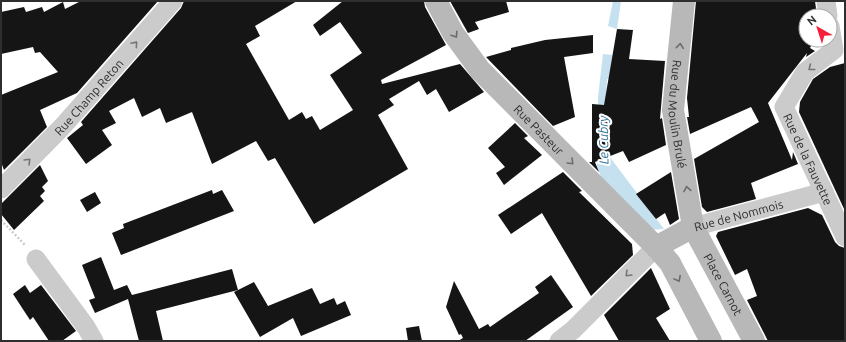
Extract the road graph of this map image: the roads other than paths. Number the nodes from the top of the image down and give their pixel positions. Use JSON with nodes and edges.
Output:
{"nodes":[{"id":1,"x":173,"y":1,"type":"edge"},
{"id":2,"x":436,"y":1,"type":"edge"},
{"id":3,"x":684,"y":1,"type":"edge"},
{"id":4,"x":840,"y":50,"type":"edge"},
{"id":5,"x":1,"y":189,"type":"edge"},
{"id":6,"x":824,"y":192,"type":"junction"},
{"id":7,"x":693,"y":227,"type":"junction"},
{"id":8,"x":845,"y":237,"type":"edge"},
{"id":9,"x":656,"y":247,"type":"junction"},
{"id":10,"x":36,"y":259,"type":"road end"},
{"id":11,"x":569,"y":337,"type":"edge"},
{"id":12,"x":94,"y":341,"type":"edge"},
{"id":13,"x":711,"y":341,"type":"edge"},
{"id":14,"x":754,"y":341,"type":"edge"}],
"edges":[{"from":5,"to":1,"type":"street","name":"Rue Champ Reton","one_way":true},
{"from":2,"to":9,"type":"main road","name":"Rue Pasteur","one_way":true},
{"from":7,"to":3,"type":"main road","name":"Rue du Moulin Brulé","one_way":true},
{"from":4,"to":6,"type":"street","name":"Rue de la Fauvette","one_way":true},
{"from":6,"to":7,"type":"street","name":"Rue de Nommois"},
{"from":6,"to":8,"type":"street","name":"Rue de la Fauvette"},
{"from":7,"to":9,"type":"main road","name":"Rue de Nommois"},
{"from":7,"to":14,"type":"main road","name":"Place Carnot"},
{"from":9,"to":11,"type":"street","one_way":true},
{"from":9,"to":13,"type":"main road","one_way":true},
{"from":10,"to":12,"type":"street"}]}
